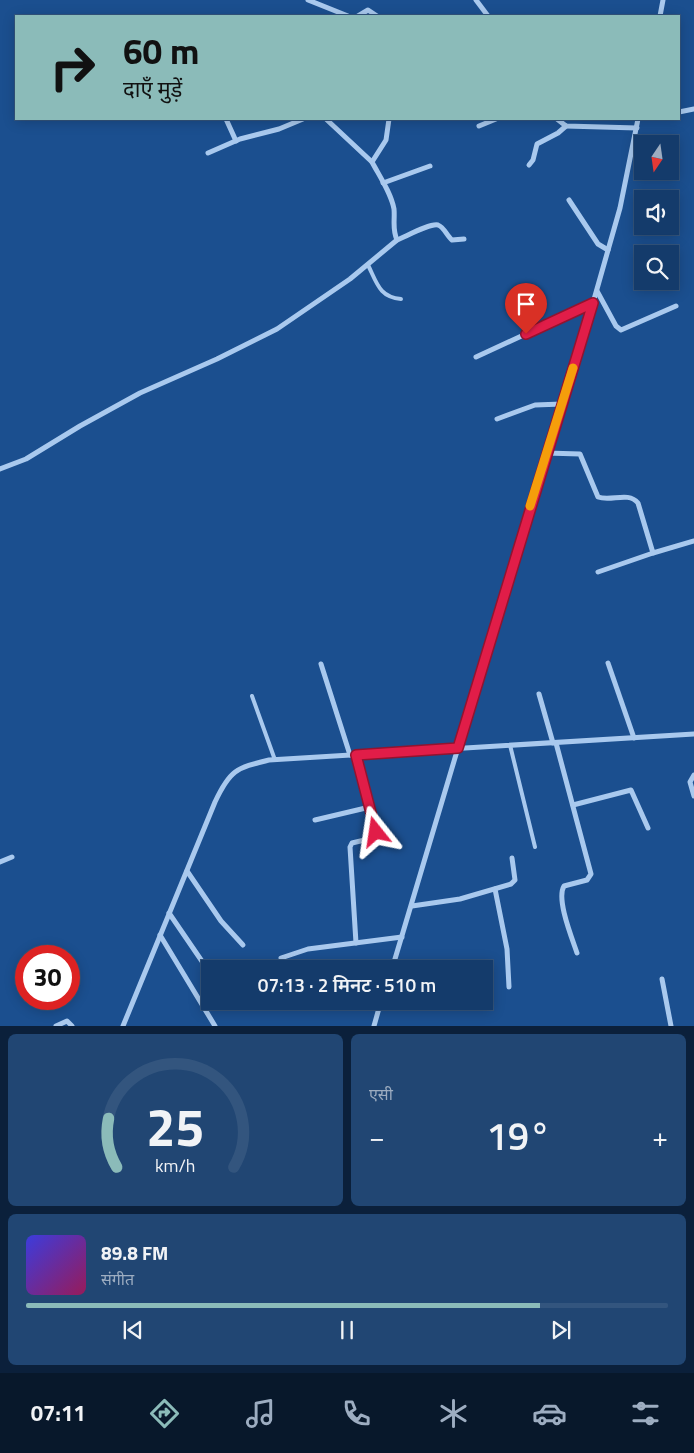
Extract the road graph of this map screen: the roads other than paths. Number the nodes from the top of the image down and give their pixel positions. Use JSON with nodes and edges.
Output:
{"nodes":[{"id":1,"x":308,"y":0,"type":"edge"},
{"id":2,"x":476,"y":0,"type":"edge"},
{"id":3,"x":663,"y":0,"type":"edge"},
{"id":4,"x":346,"y":15,"type":"edge"},
{"id":5,"x":360,"y":15,"type":"edge"},
{"id":6,"x":375,"y":15,"type":"edge"},
{"id":7,"x":487,"y":15,"type":"edge"},
{"id":8,"x":660,"y":15,"type":"edge"},
{"id":9,"x":694,"y":109,"type":"edge"},
{"id":10,"x":680,"y":112,"type":"edge"},
{"id":11,"x":226,"y":120,"type":"edge"},
{"id":12,"x":302,"y":120,"type":"edge"},
{"id":13,"x":327,"y":120,"type":"edge"},
{"id":14,"x":389,"y":120,"type":"edge"},
{"id":15,"x":493,"y":120,"type":"edge"},
{"id":16,"x":558,"y":120,"type":"edge"},
{"id":17,"x":638,"y":120,"type":"edge"},
{"id":18,"x":478,"y":126,"type":"dead end"},
{"id":19,"x":566,"y":126,"type":"junction"},
{"id":20,"x":636,"y":128,"type":"junction"},
{"id":21,"x":236,"y":140,"type":"junction"},
{"id":22,"x":208,"y":153,"type":"dead end"},
{"id":23,"x":372,"y":162,"type":"junction"},
{"id":24,"x":529,"y":165,"type":"dead end"},
{"id":25,"x":430,"y":166,"type":"dead end"},
{"id":26,"x":383,"y":183,"type":"junction"},
{"id":27,"x":569,"y":200,"type":"dead end"},
{"id":28,"x":464,"y":239,"type":"dead end"},
{"id":29,"x":397,"y":240,"type":"junction"},
{"id":30,"x":608,"y":250,"type":"junction"},
{"id":31,"x":368,"y":265,"type":"junction"},
{"id":32,"x":597,"y":291,"type":"junction"},
{"id":33,"x":401,"y":299,"type":"dead end"},
{"id":34,"x":593,"y":303,"type":"junction"},
{"id":35,"x":676,"y":306,"type":"dead end"},
{"id":36,"x":476,"y":357,"type":"dead end"},
{"id":37,"x":562,"y":404,"type":"junction"},
{"id":38,"x":497,"y":419,"type":"dead end"},
{"id":39,"x":546,"y":453,"type":"junction"},
{"id":40,"x":0,"y":469,"type":"edge"},
{"id":41,"x":694,"y":541,"type":"edge"},
{"id":42,"x":653,"y":553,"type":"junction"},
{"id":43,"x":598,"y":572,"type":"dead end"},
{"id":44,"x":608,"y":663,"type":"dead end"},
{"id":45,"x":321,"y":664,"type":"dead end"},
{"id":46,"x":539,"y":694,"type":"dead end"},
{"id":47,"x":252,"y":696,"type":"dead end"},
{"id":48,"x":633,"y":734,"type":"junction"},
{"id":49,"x":694,"y":734,"type":"edge"},
{"id":50,"x":554,"y":742,"type":"junction"},
{"id":51,"x":510,"y":745,"type":"junction"},
{"id":52,"x":458,"y":748,"type":"junction"},
{"id":53,"x":352,"y":754,"type":"junction"},
{"id":54,"x":274,"y":757,"type":"junction"},
{"id":55,"x":694,"y":775,"type":"edge"},
{"id":56,"x":694,"y":796,"type":"edge"},
{"id":57,"x":573,"y":805,"type":"junction"},
{"id":58,"x":370,"y":807,"type":"junction"},
{"id":59,"x":315,"y":820,"type":"dead end"},
{"id":60,"x":648,"y":828,"type":"dead end"},
{"id":61,"x":534,"y":847,"type":"dead end"},
{"id":62,"x":12,"y":857,"type":"dead end"},
{"id":63,"x":512,"y":858,"type":"dead end"},
{"id":64,"x":0,"y":862,"type":"edge"},
{"id":65,"x":187,"y":871,"type":"junction"},
{"id":66,"x":496,"y":889,"type":"junction"},
{"id":67,"x":412,"y":906,"type":"junction"},
{"id":68,"x":169,"y":913,"type":"junction"},
{"id":69,"x":160,"y":935,"type":"junction"},
{"id":70,"x":402,"y":937,"type":"junction"},
{"id":71,"x":356,"y":943,"type":"junction"},
{"id":72,"x":244,"y":945,"type":"dead end"},
{"id":73,"x":577,"y":953,"type":"dead end"},
{"id":74,"x":281,"y":958,"type":"dead end"},
{"id":75,"x":201,"y":960,"type":"edge"},
{"id":76,"x":395,"y":960,"type":"edge"},
{"id":77,"x":662,"y":979,"type":"dead end"},
{"id":78,"x":509,"y":987,"type":"dead end"},
{"id":79,"x":378,"y":1010,"type":"edge"},
{"id":80,"x":56,"y":1026,"type":"edge"},
{"id":81,"x":72,"y":1026,"type":"edge"},
{"id":82,"x":123,"y":1026,"type":"edge"},
{"id":83,"x":215,"y":1026,"type":"edge"},
{"id":84,"x":374,"y":1026,"type":"edge"},
{"id":85,"x":671,"y":1026,"type":"edge"}],
"edges":[{"from":1,"to":4,"type":"street"},
{"from":2,"to":7,"type":"street"},
{"from":3,"to":8,"type":"street"},
{"from":5,"to":6,"type":"street"},
{"from":9,"to":10,"type":"street"},
{"from":11,"to":21,"type":"street"},
{"from":12,"to":21,"type":"street"},
{"from":13,"to":23,"type":"street"},
{"from":14,"to":23,"type":"street"},
{"from":15,"to":18,"type":"street"},
{"from":16,"to":19,"type":"street"},
{"from":17,"to":20,"type":"street"},
{"from":19,"to":20,"type":"street"},
{"from":19,"to":24,"type":"street"},
{"from":20,"to":30,"type":"street"},
{"from":21,"to":22,"type":"street"},
{"from":23,"to":26,"type":"street"},
{"from":25,"to":26,"type":"street"},
{"from":26,"to":29,"type":"street"},
{"from":27,"to":30,"type":"street"},
{"from":28,"to":29,"type":"street"},
{"from":29,"to":31,"type":"street"},
{"from":30,"to":32,"type":"street"},
{"from":31,"to":33,"type":"lane"},
{"from":31,"to":40,"type":"street"},
{"from":32,"to":34,"type":"street"},
{"from":32,"to":35,"type":"street"},
{"from":34,"to":36,"type":"street"},
{"from":34,"to":37,"type":"street"},
{"from":37,"to":38,"type":"street"},
{"from":37,"to":39,"type":"street"},
{"from":39,"to":42,"type":"street"},
{"from":39,"to":52,"type":"street"},
{"from":41,"to":42,"type":"street"},
{"from":42,"to":43,"type":"street"},
{"from":44,"to":48,"type":"street"},
{"from":45,"to":53,"type":"street"},
{"from":46,"to":50,"type":"street"},
{"from":47,"to":54,"type":"lane"},
{"from":48,"to":49,"type":"street"},
{"from":48,"to":50,"type":"street"},
{"from":50,"to":51,"type":"street"},
{"from":50,"to":57,"type":"street"},
{"from":51,"to":52,"type":"street"},
{"from":51,"to":61,"type":"lane"},
{"from":52,"to":53,"type":"street"},
{"from":52,"to":67,"type":"street"},
{"from":53,"to":54,"type":"street"},
{"from":53,"to":58,"type":"street"},
{"from":54,"to":65,"type":"street"},
{"from":55,"to":56,"type":"street"},
{"from":57,"to":60,"type":"street"},
{"from":57,"to":73,"type":"street"},
{"from":58,"to":59,"type":"street"},
{"from":58,"to":71,"type":"street"},
{"from":62,"to":64,"type":"street"},
{"from":63,"to":66,"type":"street"},
{"from":65,"to":68,"type":"street"},
{"from":65,"to":72,"type":"street"},
{"from":66,"to":67,"type":"street"},
{"from":66,"to":78,"type":"street"},
{"from":67,"to":70,"type":"street"},
{"from":68,"to":69,"type":"street"},
{"from":68,"to":75,"type":"street"},
{"from":69,"to":82,"type":"street"},
{"from":69,"to":83,"type":"street"},
{"from":70,"to":71,"type":"street"},
{"from":70,"to":76,"type":"street"},
{"from":71,"to":74,"type":"street"},
{"from":77,"to":85,"type":"street"},
{"from":79,"to":84,"type":"street"},
{"from":80,"to":81,"type":"street"}]}
